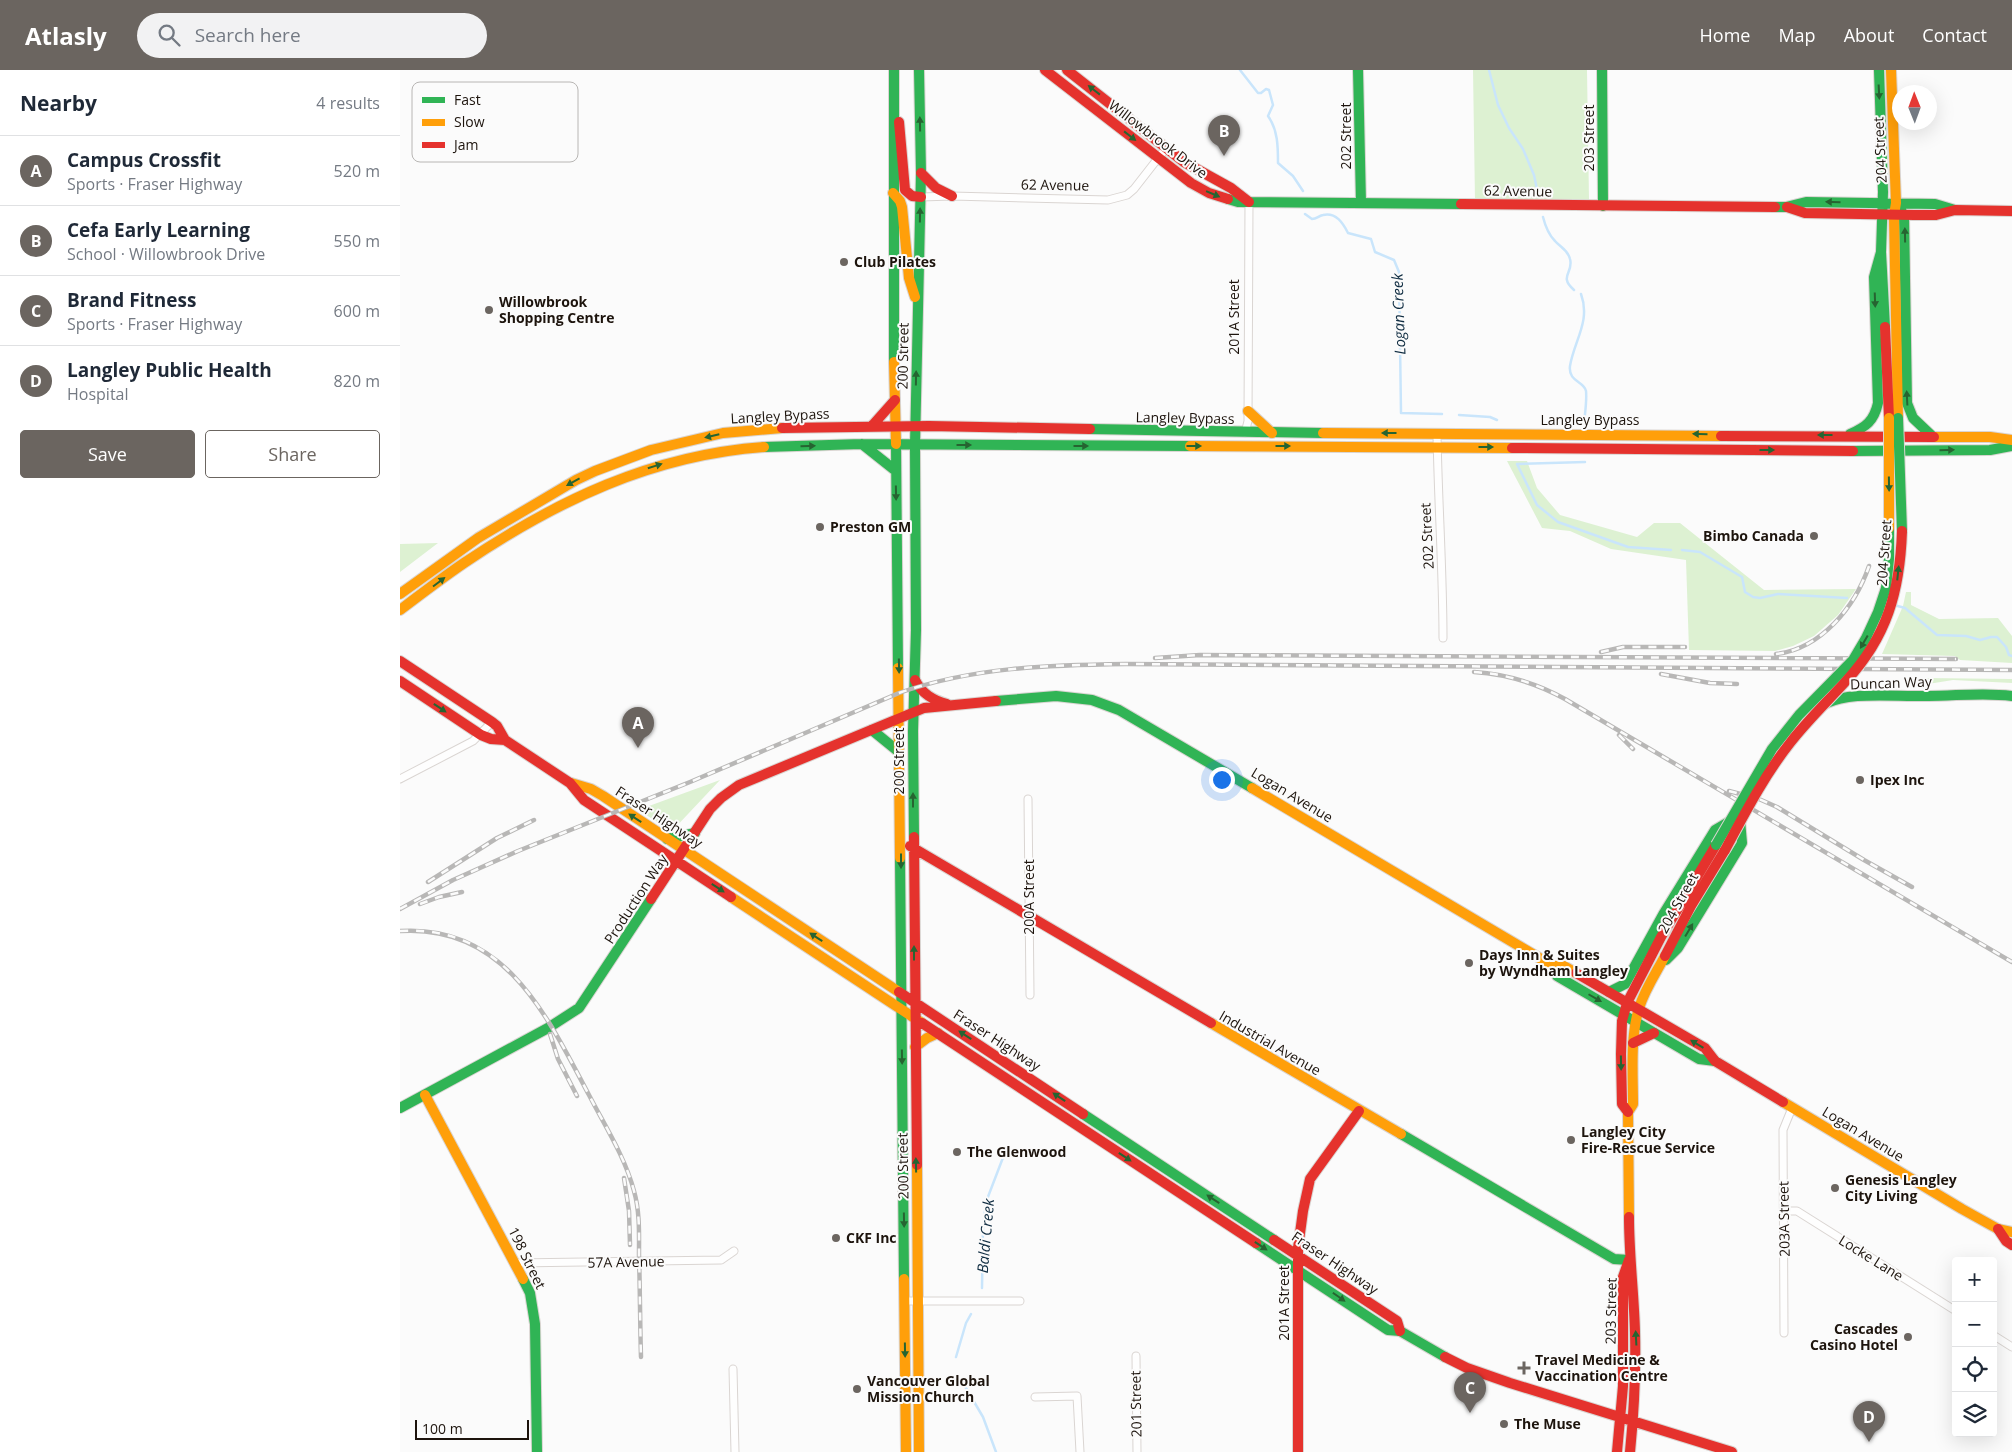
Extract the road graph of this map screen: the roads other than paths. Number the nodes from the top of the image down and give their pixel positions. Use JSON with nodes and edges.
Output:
{"nodes":[{"id":1,"x":894,"y":70,"type":"edge"},
{"id":2,"x":919,"y":70,"type":"edge"},
{"id":3,"x":1045,"y":70,"type":"edge"},
{"id":4,"x":1066,"y":70,"type":"edge"},
{"id":5,"x":1358,"y":70,"type":"edge"},
{"id":6,"x":1602,"y":70,"type":"edge"},
{"id":7,"x":1879,"y":70,"type":"edge"},
{"id":8,"x":1891,"y":70,"type":"edge"},
{"id":9,"x":894,"y":89,"type":"junction"},
{"id":10,"x":1166,"y":148,"type":"junction"},
{"id":11,"x":1158,"y":158,"type":"junction"},
{"id":12,"x":921,"y":172,"type":"junction"},
{"id":13,"x":893,"y":193,"type":"junction"},
{"id":14,"x":952,"y":196,"type":"junction"},
{"id":15,"x":921,"y":197,"type":"junction"},
{"id":16,"x":1250,"y":202,"type":"junction"},
{"id":17,"x":1361,"y":203,"type":"junction"},
{"id":18,"x":1882,"y":203,"type":"junction"},
{"id":19,"x":1896,"y":203,"type":"junction"},
{"id":20,"x":1603,"y":206,"type":"junction"},
{"id":21,"x":1786,"y":207,"type":"junction"},
{"id":22,"x":1955,"y":210,"type":"junction"},
{"id":23,"x":2012,"y":210,"type":"edge"},
{"id":24,"x":1881,"y":214,"type":"junction"},
{"id":25,"x":1899,"y":215,"type":"junction"},
{"id":26,"x":1881,"y":252,"type":"junction"},
{"id":27,"x":918,"y":309,"type":"junction"},
{"id":28,"x":895,"y":400,"type":"junction"},
{"id":29,"x":1248,"y":411,"type":"junction"},
{"id":30,"x":1893,"y":418,"type":"junction"},
{"id":31,"x":871,"y":426,"type":"junction"},
{"id":32,"x":896,"y":426,"type":"junction"},
{"id":33,"x":916,"y":426,"type":"junction"},
{"id":34,"x":1245,"y":433,"type":"junction"},
{"id":35,"x":1272,"y":433,"type":"junction"},
{"id":36,"x":1437,"y":433,"type":"junction"},
{"id":37,"x":1848,"y":435,"type":"junction"},
{"id":38,"x":1932,"y":436,"type":"junction"},
{"id":39,"x":2012,"y":440,"type":"edge"},
{"id":40,"x":862,"y":444,"type":"junction"},
{"id":41,"x":896,"y":444,"type":"junction"},
{"id":42,"x":915,"y":445,"type":"junction"},
{"id":43,"x":1234,"y":446,"type":"junction"},
{"id":44,"x":2012,"y":446,"type":"edge"},
{"id":45,"x":1438,"y":447,"type":"junction"},
{"id":46,"x":896,"y":471,"type":"junction"},
{"id":47,"x":400,"y":594,"type":"edge"},
{"id":48,"x":400,"y":610,"type":"edge"},
{"id":49,"x":1443,"y":638,"type":"dead end"},
{"id":50,"x":400,"y":661,"type":"edge"},
{"id":51,"x":915,"y":680,"type":"junction"},
{"id":52,"x":400,"y":681,"type":"edge"},
{"id":53,"x":2012,"y":696,"type":"edge"},
{"id":54,"x":953,"y":705,"type":"junction"},
{"id":55,"x":913,"y":712,"type":"junction"},
{"id":56,"x":900,"y":717,"type":"junction"},
{"id":57,"x":492,"y":722,"type":"junction"},
{"id":58,"x":872,"y":730,"type":"junction"},
{"id":59,"x":481,"y":735,"type":"junction"},
{"id":60,"x":505,"y":740,"type":"junction"},
{"id":61,"x":899,"y":752,"type":"junction"},
{"id":62,"x":400,"y":779,"type":"edge"},
{"id":63,"x":570,"y":783,"type":"junction"},
{"id":64,"x":1028,"y":799,"type":"dead end"},
{"id":65,"x":1739,"y":816,"type":"junction"},
{"id":66,"x":695,"y":833,"type":"junction"},
{"id":67,"x":667,"y":838,"type":"junction"},
{"id":68,"x":901,"y":841,"type":"junction"},
{"id":69,"x":1720,"y":847,"type":"junction"},
{"id":70,"x":913,"y":848,"type":"junction"},
{"id":71,"x":684,"y":850,"type":"junction"},
{"id":72,"x":678,"y":861,"type":"junction"},
{"id":73,"x":1029,"y":917,"type":"junction"},
{"id":74,"x":1552,"y":966,"type":"junction"},
{"id":75,"x":1658,"y":968,"type":"junction"},
{"id":76,"x":1609,"y":992,"type":"junction"},
{"id":77,"x":902,"y":993,"type":"junction"},
{"id":78,"x":1030,"y":995,"type":"dead end"},
{"id":79,"x":915,"y":1002,"type":"junction"},
{"id":80,"x":1627,"y":1003,"type":"junction"},
{"id":81,"x":902,"y":1008,"type":"junction"},
{"id":82,"x":1639,"y":1009,"type":"junction"},
{"id":83,"x":1624,"y":1015,"type":"junction"},
{"id":84,"x":915,"y":1017,"type":"junction"},
{"id":85,"x":1636,"y":1021,"type":"junction"},
{"id":86,"x":938,"y":1033,"type":"junction"},
{"id":87,"x":1654,"y":1033,"type":"junction"},
{"id":88,"x":1633,"y":1043,"type":"junction"},
{"id":89,"x":915,"y":1047,"type":"junction"},
{"id":90,"x":1715,"y":1061,"type":"junction"},
{"id":91,"x":425,"y":1095,"type":"junction"},
{"id":92,"x":400,"y":1108,"type":"edge"},
{"id":93,"x":1792,"y":1108,"type":"junction"},
{"id":94,"x":1358,"y":1111,"type":"junction"},
{"id":95,"x":1628,"y":1112,"type":"junction"},
{"id":96,"x":1784,"y":1211,"type":"junction"},
{"id":97,"x":1998,"y":1229,"type":"junction"},
{"id":98,"x":2012,"y":1232,"type":"edge"},
{"id":99,"x":2012,"y":1245,"type":"edge"},
{"id":100,"x":734,"y":1251,"type":"dead end"},
{"id":101,"x":1298,"y":1255,"type":"junction"},
{"id":102,"x":1629,"y":1260,"type":"junction"},
{"id":103,"x":516,"y":1263,"type":"junction"},
{"id":104,"x":1298,"y":1270,"type":"junction"},
{"id":105,"x":1020,"y":1300,"type":"dead end"},
{"id":106,"x":904,"y":1301,"type":"junction"},
{"id":107,"x":918,"y":1301,"type":"junction"},
{"id":108,"x":1952,"y":1309,"type":"edge"},
{"id":109,"x":1400,"y":1330,"type":"junction"},
{"id":110,"x":1784,"y":1333,"type":"dead end"},
{"id":111,"x":1997,"y":1338,"type":"edge"},
{"id":112,"x":2012,"y":1347,"type":"edge"},
{"id":113,"x":1136,"y":1356,"type":"dead end"},
{"id":114,"x":733,"y":1369,"type":"dead end"},
{"id":115,"x":1035,"y":1397,"type":"dead end"},
{"id":116,"x":1621,"y":1417,"type":"junction"},
{"id":117,"x":1632,"y":1421,"type":"junction"},
{"id":118,"x":537,"y":1452,"type":"edge"},
{"id":119,"x":735,"y":1452,"type":"edge"},
{"id":120,"x":906,"y":1452,"type":"edge"},
{"id":121,"x":919,"y":1452,"type":"edge"},
{"id":122,"x":1080,"y":1452,"type":"edge"},
{"id":123,"x":1137,"y":1452,"type":"edge"},
{"id":124,"x":1298,"y":1452,"type":"edge"},
{"id":125,"x":1617,"y":1452,"type":"edge"},
{"id":126,"x":1630,"y":1452,"type":"edge"},
{"id":127,"x":1732,"y":1452,"type":"edge"}],
"edges":[{"from":1,"to":9,"type":"main road","name":"200 Street"},
{"from":12,"to":2,"type":"main road","name":"200 Street","one_way":true},
{"from":3,"to":11,"type":"main road","name":"Willowbrook Drive","one_way":true},
{"from":10,"to":4,"type":"main road","name":"Willowbrook Drive","one_way":true},
{"from":5,"to":17,"type":"main road","name":"202 Street"},
{"from":6,"to":20,"type":"main road","name":"203 Street"},
{"from":7,"to":18,"type":"main road","name":"204 Street","one_way":true},
{"from":8,"to":19,"type":"main road","name":"204 Street"},
{"from":9,"to":13,"type":"main road","name":"200 Street"},
{"from":9,"to":15,"type":"main road"},
{"from":10,"to":11,"type":"street","name":"62 Avenue"},
{"from":10,"to":16,"type":"main road","name":"Willowbrook Drive"},
{"from":11,"to":14,"type":"street","name":"62 Avenue"},
{"from":11,"to":16,"type":"main road","name":"Willowbrook Drive","one_way":true},
{"from":12,"to":14,"type":"main road"},
{"from":12,"to":15,"type":"main road","name":"200 Street"},
{"from":13,"to":27,"type":"main road"},
{"from":13,"to":28,"type":"main road","name":"200 Street"},
{"from":14,"to":15,"type":"street","name":"62 Avenue"},
{"from":27,"to":15,"type":"main road","name":"200 Street","one_way":true},
{"from":16,"to":17,"type":"main road","name":"62 Avenue"},
{"from":16,"to":29,"type":"street","name":"201A Street"},
{"from":17,"to":20,"type":"main road","name":"62 Avenue"},
{"from":18,"to":19,"type":"main road","name":"62 Avenue"},
{"from":18,"to":21,"type":"main road","name":"62 Avenue","one_way":true},
{"from":18,"to":24,"type":"main road","name":"204 Street"},
{"from":19,"to":22,"type":"main road","name":"62 Avenue"},
{"from":19,"to":25,"type":"main road"},
{"from":20,"to":21,"type":"main road","name":"62 Avenue"},
{"from":21,"to":24,"type":"main road","name":"62 Avenue"},
{"from":22,"to":23,"type":"main road","name":"62 Avenue"},
{"from":22,"to":25,"type":"main road","name":"62 Avenue"},
{"from":24,"to":25,"type":"main road","name":"62 Avenue"},
{"from":24,"to":26,"type":"main road","name":"204 Street"},
{"from":25,"to":30,"type":"main road","name":"204 Street"},
{"from":38,"to":25,"type":"main road","one_way":true},
{"from":26,"to":30,"type":"main road","name":"204 Street"},
{"from":26,"to":37,"type":"main road","one_way":true},
{"from":33,"to":27,"type":"main road","name":"200 Street","one_way":true},
{"from":28,"to":31,"type":"main road"},
{"from":28,"to":32,"type":"main road","name":"200 Street"},
{"from":29,"to":34,"type":"street","name":"201A Street"},
{"from":29,"to":35,"type":"main road"},
{"from":30,"to":69,"type":"main road","name":"204 Street","bridge":true},
{"from":31,"to":32,"type":"main road","name":"Langley Bypass"},
{"from":31,"to":47,"type":"main road","name":"Langley Bypass","one_way":true},
{"from":32,"to":33,"type":"main road","name":"Langley Bypass"},
{"from":32,"to":41,"type":"main road","name":"200 Street"},
{"from":33,"to":34,"type":"main road","name":"Langley Bypass"},
{"from":33,"to":42,"type":"main road","name":"200 Street"},
{"from":34,"to":35,"type":"main road","name":"Langley Bypass"},
{"from":34,"to":43,"type":"main road"},
{"from":36,"to":35,"type":"main road","name":"Langley Bypass","one_way":true},
{"from":37,"to":36,"type":"main road","name":"Langley Bypass","one_way":true},
{"from":36,"to":45,"type":"street","name":"202 Street"},
{"from":37,"to":38,"type":"main road","name":"Langley Bypass"},
{"from":38,"to":39,"type":"main road","name":"Langley Bypass"},
{"from":40,"to":41,"type":"main road","name":"Langley Bypass"},
{"from":40,"to":46,"type":"main road"},
{"from":48,"to":40,"type":"main road","name":"Langley Bypass","one_way":true},
{"from":41,"to":42,"type":"main road","name":"Langley Bypass"},
{"from":41,"to":46,"type":"main road","name":"200 Street"},
{"from":42,"to":43,"type":"main road","name":"Langley Bypass","one_way":true},
{"from":42,"to":51,"type":"main road","name":"200 Street"},
{"from":43,"to":45,"type":"main road","name":"Langley Bypass","one_way":true},
{"from":45,"to":44,"type":"main road","name":"Langley Bypass","one_way":true},
{"from":45,"to":49,"type":"street","name":"202 Street"},
{"from":46,"to":56,"type":"main road","name":"200 Street","one_way":true},
{"from":50,"to":57,"type":"main road","name":"Fraser Highway"},
{"from":51,"to":54,"type":"main road"},
{"from":51,"to":55,"type":"main road","name":"200 Street"},
{"from":52,"to":59,"type":"main road","name":"Fraser Highway","one_way":true},
{"from":53,"to":65,"type":"main road","name":"Duncan Way"},
{"from":54,"to":55,"type":"main road","name":"Logan Avenue"},
{"from":54,"to":74,"type":"main road","name":"Logan Avenue"},
{"from":55,"to":56,"type":"main road","name":"Logan Avenue"},
{"from":70,"to":55,"type":"main road","name":"200 Street","one_way":true},
{"from":56,"to":58,"type":"main road","name":"Production Way"},
{"from":56,"to":61,"type":"main road","name":"200 Street"},
{"from":57,"to":59,"type":"street"},
{"from":57,"to":60,"type":"main road","name":"Fraser Highway"},
{"from":58,"to":61,"type":"main road"},
{"from":58,"to":66,"type":"main road","name":"Production Way"},
{"from":59,"to":60,"type":"main road","name":"Fraser Highway"},
{"from":59,"to":62,"type":"street"},
{"from":60,"to":63,"type":"main road","name":"Fraser Highway"},
{"from":61,"to":68,"type":"main road","name":"200 Street"},
{"from":67,"to":63,"type":"main road","name":"Fraser Highway","one_way":true},
{"from":63,"to":72,"type":"main road","name":"Fraser Highway"},
{"from":64,"to":73,"type":"street","name":"200A Street"},
{"from":75,"to":65,"type":"main road","one_way":true},
{"from":65,"to":76,"type":"main road"},
{"from":66,"to":67,"type":"main road"},
{"from":66,"to":71,"type":"main road","name":"Production Way"},
{"from":67,"to":71,"type":"main road","name":"Fraser Highway"},
{"from":68,"to":70,"type":"main road","name":"Industrial Avenue"},
{"from":68,"to":77,"type":"main road","name":"200 Street","one_way":true},
{"from":69,"to":75,"type":"main road","name":"204 Street"},
{"from":69,"to":80,"type":"main road","name":"204 Street"},
{"from":70,"to":73,"type":"main road","name":"Industrial Avenue"},
{"from":79,"to":70,"type":"main road","name":"200 Street","one_way":true},
{"from":71,"to":72,"type":"main road","name":"Production Way"},
{"from":77,"to":71,"type":"main road","name":"Fraser Highway","one_way":true},
{"from":72,"to":81,"type":"main road","name":"Fraser Highway","one_way":true},
{"from":72,"to":91,"type":"main road","name":"Production Way"},
{"from":73,"to":78,"type":"street","name":"200A Street"},
{"from":73,"to":94,"type":"main road","name":"Industrial Avenue"},
{"from":74,"to":76,"type":"main road","name":"Logan Avenue"},
{"from":74,"to":83,"type":"main road","name":"Logan Avenue","one_way":true},
{"from":75,"to":82,"type":"main road","name":"204 Street"},
{"from":76,"to":80,"type":"main road","name":"Logan Avenue"},
{"from":77,"to":79,"type":"main road","name":"Fraser Highway"},
{"from":77,"to":81,"type":"main road","name":"200 Street"},
{"from":79,"to":84,"type":"main road","name":"200 Street"},
{"from":101,"to":79,"type":"main road","name":"Fraser Highway","one_way":true},
{"from":80,"to":82,"type":"main road","name":"Logan Avenue"},
{"from":80,"to":83,"type":"main road","name":"204 Street"},
{"from":81,"to":84,"type":"main road","name":"Fraser Highway"},
{"from":81,"to":106,"type":"main road","name":"200 Street","one_way":true},
{"from":82,"to":85,"type":"main road","name":"204 Street"},
{"from":90,"to":82,"type":"main road","name":"Logan Avenue","one_way":true},
{"from":83,"to":85,"type":"main road","name":"Logan Avenue"},
{"from":83,"to":95,"type":"main road","name":"203 Street","one_way":true},
{"from":84,"to":86,"type":"main road","name":"Fraser Highway"},
{"from":84,"to":89,"type":"main road","name":"200 Street"},
{"from":85,"to":87,"type":"main road","name":"Logan Avenue"},
{"from":85,"to":88,"type":"main road","name":"203 Street"},
{"from":86,"to":89,"type":"main road"},
{"from":86,"to":104,"type":"main road","name":"Fraser Highway","one_way":true},
{"from":87,"to":88,"type":"main road"},
{"from":87,"to":90,"type":"main road","name":"Logan Avenue"},
{"from":88,"to":95,"type":"main road","name":"203 Street"},
{"from":107,"to":89,"type":"main road","name":"200 Street","one_way":true},
{"from":90,"to":93,"type":"main road","name":"Logan Avenue"},
{"from":91,"to":92,"type":"main road","name":"Production Way"},
{"from":91,"to":103,"type":"main road","name":"198 Street"},
{"from":93,"to":96,"type":"street","name":"203A Street"},
{"from":93,"to":97,"type":"main road","name":"Logan Avenue"},
{"from":94,"to":101,"type":"main road","name":"201A Street"},
{"from":94,"to":102,"type":"main road","name":"Industrial Avenue"},
{"from":95,"to":102,"type":"main road","name":"203 Street"},
{"from":96,"to":108,"type":"street","name":"Locke Lane"},
{"from":96,"to":110,"type":"street","name":"203A Street"},
{"from":97,"to":98,"type":"main road","name":"Logan Avenue"},
{"from":97,"to":99,"type":"main road","name":"Logan Avenue"},
{"from":100,"to":103,"type":"street","name":"57A Avenue"},
{"from":101,"to":104,"type":"main road","name":"201A Street"},
{"from":101,"to":109,"type":"main road","name":"Fraser Highway"},
{"from":102,"to":116,"type":"main road","name":"203 Street"},
{"from":117,"to":102,"type":"main road","name":"203 Street","one_way":true},
{"from":103,"to":118,"type":"main road","name":"198 Street"},
{"from":104,"to":109,"type":"main road","name":"Fraser Highway","one_way":true},
{"from":104,"to":124,"type":"main road","name":"201A Street"},
{"from":105,"to":107,"type":"street"},
{"from":106,"to":107,"type":"street"},
{"from":106,"to":120,"type":"main road","name":"200 Street","one_way":true},
{"from":107,"to":121,"type":"main road","name":"200 Street"},
{"from":109,"to":116,"type":"main road","name":"Fraser Highway"},
{"from":111,"to":112,"type":"street"},
{"from":113,"to":123,"type":"street","name":"201 Street"},
{"from":114,"to":119,"type":"street"},
{"from":115,"to":122,"type":"street"},
{"from":116,"to":117,"type":"main road","name":"Fraser Highway"},
{"from":116,"to":125,"type":"main road","name":"203 Street"},
{"from":117,"to":126,"type":"main road","name":"203 Street"},
{"from":117,"to":127,"type":"main road","name":"Fraser Highway"}]}
